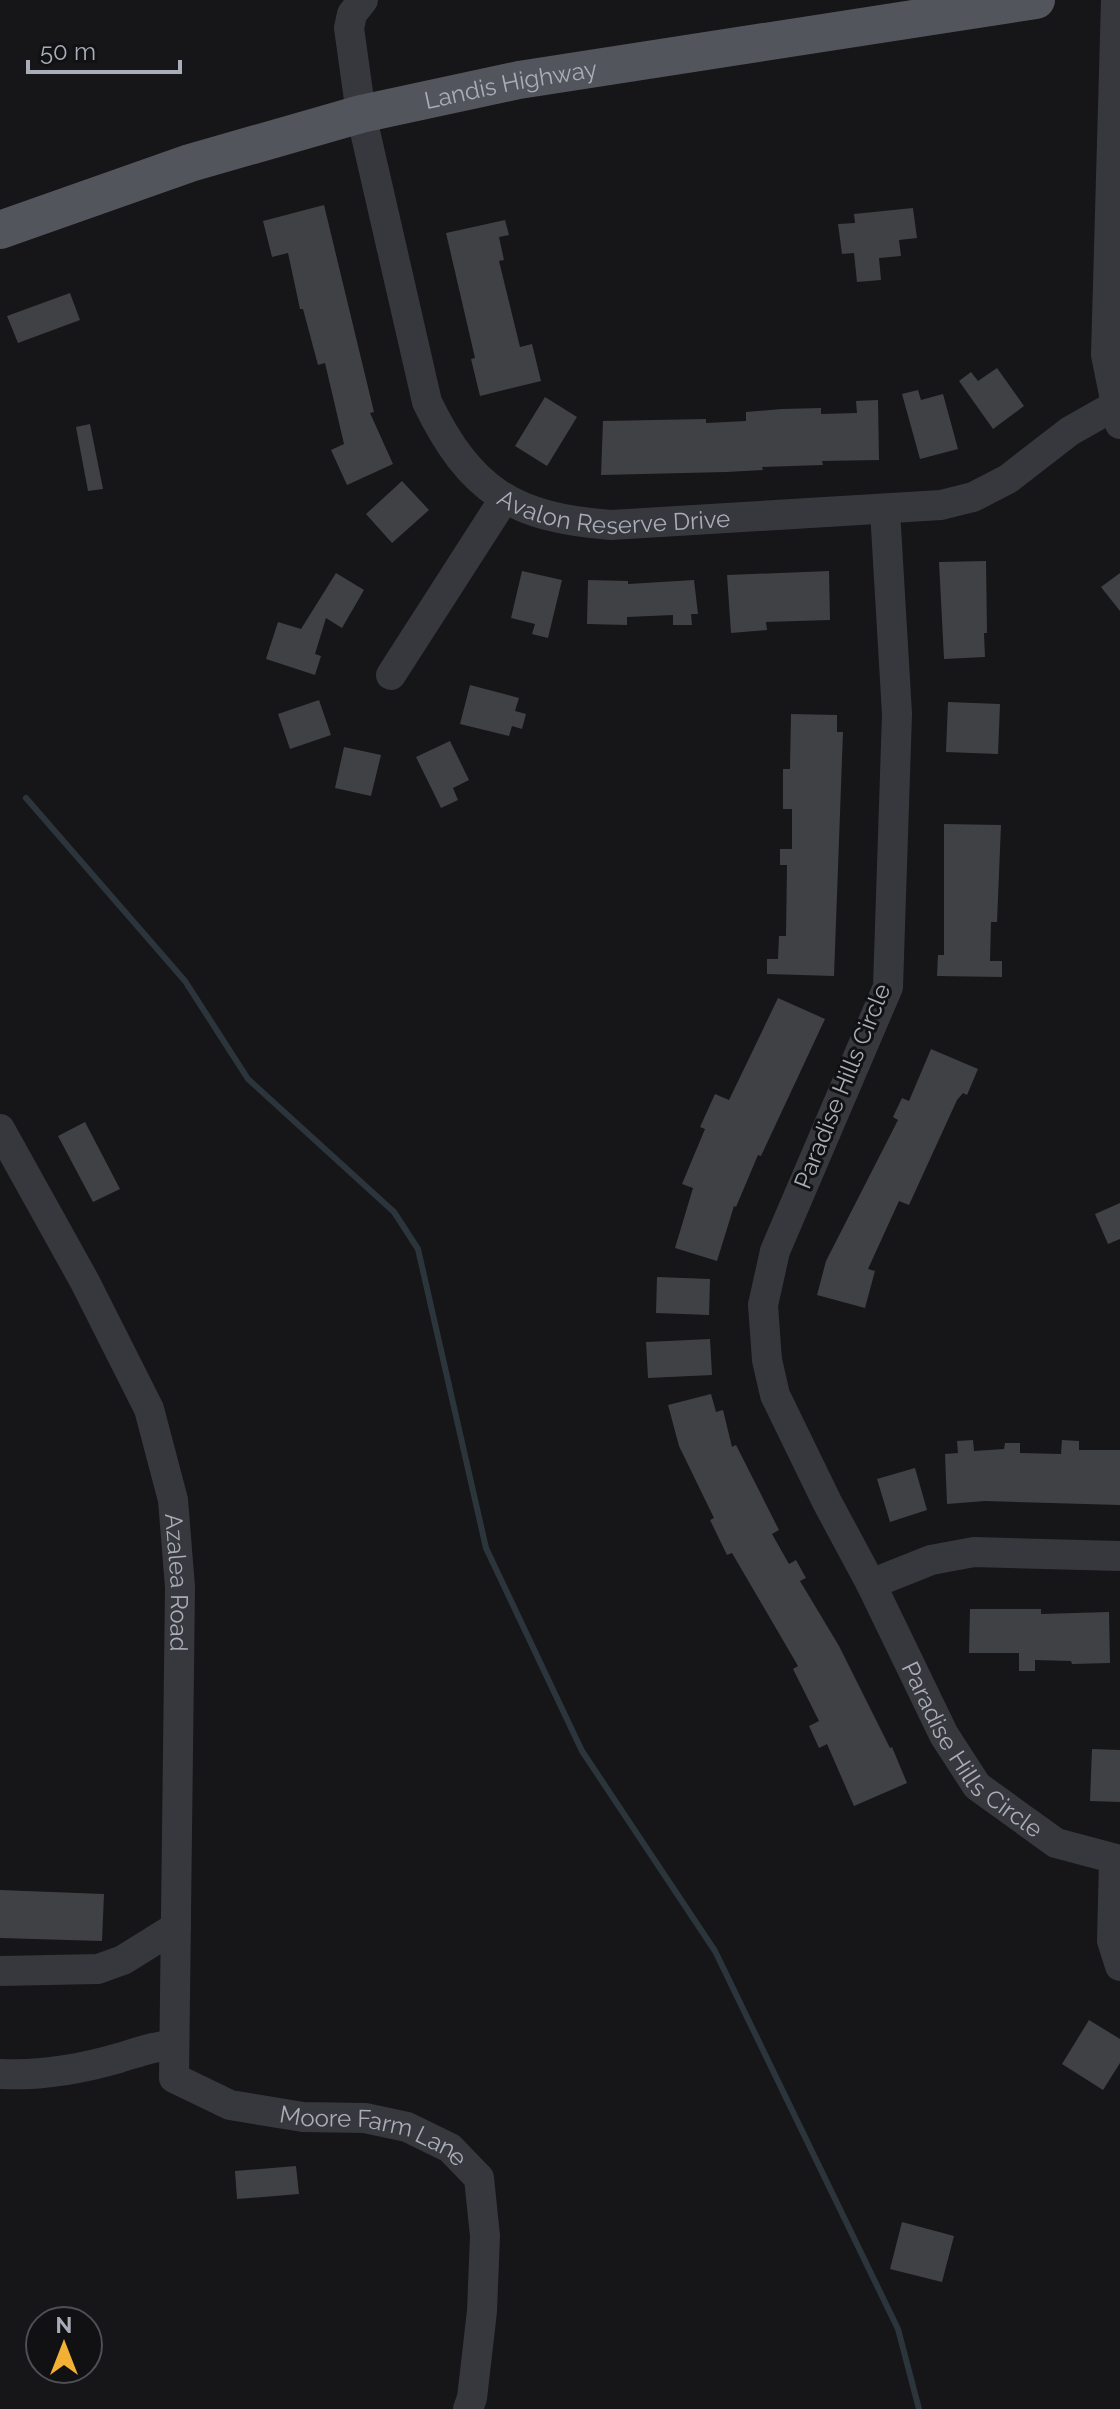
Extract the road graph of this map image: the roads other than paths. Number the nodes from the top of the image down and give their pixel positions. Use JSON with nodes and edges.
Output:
{"nodes":[{"id":1,"x":363,"y":0,"type":"edge"},
{"id":2,"x":1036,"y":0,"type":"edge"},
{"id":3,"x":1116,"y":0,"type":"edge"},
{"id":4,"x":361,"y":114,"type":"junction"},
{"id":5,"x":0,"y":230,"type":"edge"},
{"id":6,"x":1118,"y":414,"type":"edge"},
{"id":7,"x":504,"y":499,"type":"junction"},
{"id":8,"x":885,"y":510,"type":"junction"},
{"id":9,"x":391,"y":675,"type":"dead end"},
{"id":10,"x":0,"y":1129,"type":"edge"},
{"id":11,"x":1120,"y":1556,"type":"edge"},
{"id":12,"x":871,"y":1584,"type":"junction"},
{"id":13,"x":1117,"y":1860,"type":"edge"},
{"id":14,"x":176,"y":1927,"type":"junction"},
{"id":15,"x":1120,"y":1966,"type":"edge"},
{"id":16,"x":0,"y":1971,"type":"edge"},
{"id":17,"x":174,"y":2045,"type":"junction"},
{"id":18,"x":0,"y":2074,"type":"edge"},
{"id":19,"x":174,"y":2078,"type":"joint"},
{"id":20,"x":468,"y":2409,"type":"edge"}],
"edges":[{"from":1,"to":4,"type":"street","name":"Avalon Reserve Drive"},
{"from":2,"to":4,"type":"main road","name":"Landis Highway"},
{"from":3,"to":6,"type":"street"},
{"from":4,"to":5,"type":"main road","name":"Landis Highway"},
{"from":4,"to":7,"type":"street","name":"Avalon Reserve Drive"},
{"from":6,"to":8,"type":"street","name":"Avalon Reserve Drive"},
{"from":7,"to":8,"type":"street","name":"Avalon Reserve Drive"},
{"from":7,"to":9,"type":"street"},
{"from":8,"to":12,"type":"street","name":"Paradise Hills Circle"},
{"from":10,"to":14,"type":"street","name":"Azalea Road"},
{"from":11,"to":12,"type":"street"},
{"from":12,"to":13,"type":"street","name":"Paradise Hills Circle"},
{"from":13,"to":15,"type":"street"},
{"from":14,"to":16,"type":"street"},
{"from":14,"to":17,"type":"street","name":"Azalea Road"},
{"from":17,"to":18,"type":"street"},
{"from":17,"to":19,"type":"street","name":"Azalea Road"},
{"from":19,"to":20,"type":"street","name":"Moore Farm Lane"}]}
